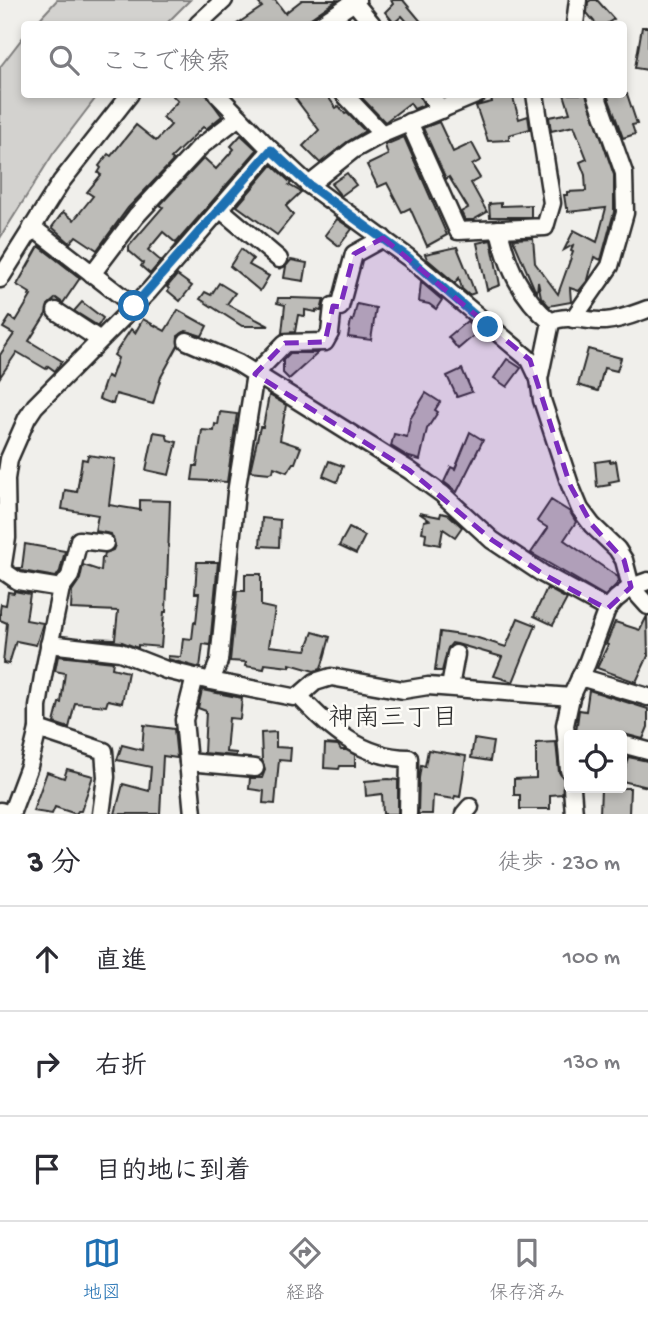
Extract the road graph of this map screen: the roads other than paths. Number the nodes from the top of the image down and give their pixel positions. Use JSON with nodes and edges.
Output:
{"nodes":[{"id":1,"x":224,"y":0,"type":"edge"},
{"id":2,"x":578,"y":0,"type":"edge"},
{"id":3,"x":355,"y":1,"type":"edge"},
{"id":4,"x":201,"y":21,"type":"edge"},
{"id":5,"x":325,"y":21,"type":"edge"},
{"id":6,"x":370,"y":21,"type":"edge"},
{"id":7,"x":575,"y":21,"type":"edge"},
{"id":8,"x":127,"y":98,"type":"edge"},
{"id":9,"x":221,"y":98,"type":"edge"},
{"id":10,"x":348,"y":98,"type":"edge"},
{"id":11,"x":432,"y":98,"type":"edge"},
{"id":12,"x":469,"y":98,"type":"edge"},
{"id":13,"x":536,"y":98,"type":"edge"},
{"id":14,"x":597,"y":98,"type":"edge"},
{"id":15,"x":442,"y":110,"type":"junction"},
{"id":16,"x":239,"y":117,"type":"junction"},
{"id":17,"x":409,"y":122,"type":"junction"},
{"id":18,"x":382,"y":134,"type":"junction"},
{"id":19,"x":271,"y":150,"type":"junction"},
{"id":20,"x":309,"y":185,"type":"junction"},
{"id":21,"x":220,"y":209,"type":"junction"},
{"id":22,"x":32,"y":227,"type":"junction"},
{"id":23,"x":499,"y":229,"type":"junction"},
{"id":24,"x":383,"y":238,"type":"junction"},
{"id":25,"x":279,"y":259,"type":"dead end"},
{"id":26,"x":92,"y":274,"type":"junction"},
{"id":27,"x":0,"y":279,"type":"edge"},
{"id":28,"x":134,"y":306,"type":"junction"},
{"id":29,"x":648,"y":309,"type":"edge"},
{"id":30,"x":56,"y":311,"type":"dead end"},
{"id":31,"x":573,"y":319,"type":"junction"},
{"id":32,"x":551,"y":322,"type":"junction"},
{"id":33,"x":100,"y":340,"type":"junction"},
{"id":34,"x":187,"y":341,"type":"dead end"},
{"id":35,"x":255,"y":374,"type":"junction"},
{"id":36,"x":539,"y":379,"type":"junction"},
{"id":37,"x":3,"y":521,"type":"edge"},
{"id":38,"x":106,"y":543,"type":"dead end"},
{"id":39,"x":648,"y":581,"type":"edge"},
{"id":40,"x":631,"y":587,"type":"junction"},
{"id":41,"x":61,"y":588,"type":"junction"},
{"id":42,"x":648,"y":606,"type":"edge"},
{"id":43,"x":607,"y":609,"type":"junction"},
{"id":44,"x":50,"y":644,"type":"junction"},
{"id":45,"x":456,"y":654,"type":"dead end"},
{"id":46,"x":580,"y":677,"type":"junction"},
{"id":47,"x":203,"y":679,"type":"junction"},
{"id":48,"x":450,"y":687,"type":"junction"},
{"id":49,"x":299,"y":696,"type":"junction"},
{"id":50,"x":570,"y":697,"type":"junction"},
{"id":51,"x":648,"y":697,"type":"edge"},
{"id":52,"x":38,"y":729,"type":"junction"},
{"id":53,"x":567,"y":730,"type":"edge"},
{"id":54,"x":627,"y":745,"type":"edge"},
{"id":55,"x":648,"y":751,"type":"edge"},
{"id":56,"x":188,"y":762,"type":"junction"},
{"id":57,"x":255,"y":768,"type":"dead end"},
{"id":58,"x":572,"y":793,"type":"edge"},
{"id":59,"x":0,"y":811,"type":"edge"},
{"id":60,"x":101,"y":814,"type":"edge"},
{"id":61,"x":193,"y":814,"type":"edge"},
{"id":62,"x":408,"y":814,"type":"edge"},
{"id":63,"x":574,"y":814,"type":"edge"}],
"edges":[{"from":1,"to":4,"type":"street"},
{"from":2,"to":7,"type":"street"},
{"from":3,"to":5,"type":"street"},
{"from":3,"to":6,"type":"street"},
{"from":8,"to":22,"type":"street"},
{"from":9,"to":16,"type":"street"},
{"from":10,"to":18,"type":"street"},
{"from":11,"to":15,"type":"street"},
{"from":12,"to":15,"type":"street"},
{"from":13,"to":23,"type":"street"},
{"from":14,"to":31,"type":"street"},
{"from":15,"to":17,"type":"street"},
{"from":16,"to":19,"type":"street"},
{"from":16,"to":26,"type":"street"},
{"from":17,"to":18,"type":"street"},
{"from":17,"to":23,"type":"street"},
{"from":18,"to":20,"type":"street"},
{"from":19,"to":20,"type":"street"},
{"from":19,"to":21,"type":"street"},
{"from":20,"to":24,"type":"street"},
{"from":21,"to":25,"type":"street"},
{"from":21,"to":28,"type":"street"},
{"from":22,"to":26,"type":"street"},
{"from":22,"to":27,"type":"street"},
{"from":23,"to":32,"type":"street"},
{"from":24,"to":35,"type":"street"},
{"from":24,"to":36,"type":"street"},
{"from":26,"to":28,"type":"street"},
{"from":28,"to":33,"type":"street"},
{"from":29,"to":31,"type":"street"},
{"from":30,"to":33,"type":"street"},
{"from":31,"to":32,"type":"street"},
{"from":32,"to":36,"type":"street"},
{"from":33,"to":37,"type":"street"},
{"from":34,"to":35,"type":"street"},
{"from":35,"to":43,"type":"street"},
{"from":35,"to":47,"type":"street"},
{"from":36,"to":40,"type":"street"},
{"from":37,"to":41,"type":"street"},
{"from":38,"to":41,"type":"street"},
{"from":39,"to":40,"type":"street"},
{"from":40,"to":42,"type":"street"},
{"from":40,"to":43,"type":"street"},
{"from":41,"to":44,"type":"street"},
{"from":43,"to":46,"type":"street"},
{"from":44,"to":47,"type":"street"},
{"from":44,"to":52,"type":"street"},
{"from":45,"to":48,"type":"street"},
{"from":46,"to":50,"type":"street"},
{"from":46,"to":51,"type":"street"},
{"from":47,"to":49,"type":"street"},
{"from":47,"to":56,"type":"street"},
{"from":48,"to":49,"type":"street"},
{"from":48,"to":50,"type":"street"},
{"from":49,"to":62,"type":"street"},
{"from":50,"to":53,"type":"street"},
{"from":52,"to":59,"type":"street"},
{"from":52,"to":60,"type":"street"},
{"from":54,"to":55,"type":"street"},
{"from":56,"to":57,"type":"street"},
{"from":56,"to":61,"type":"street"},
{"from":58,"to":63,"type":"street"}]}
